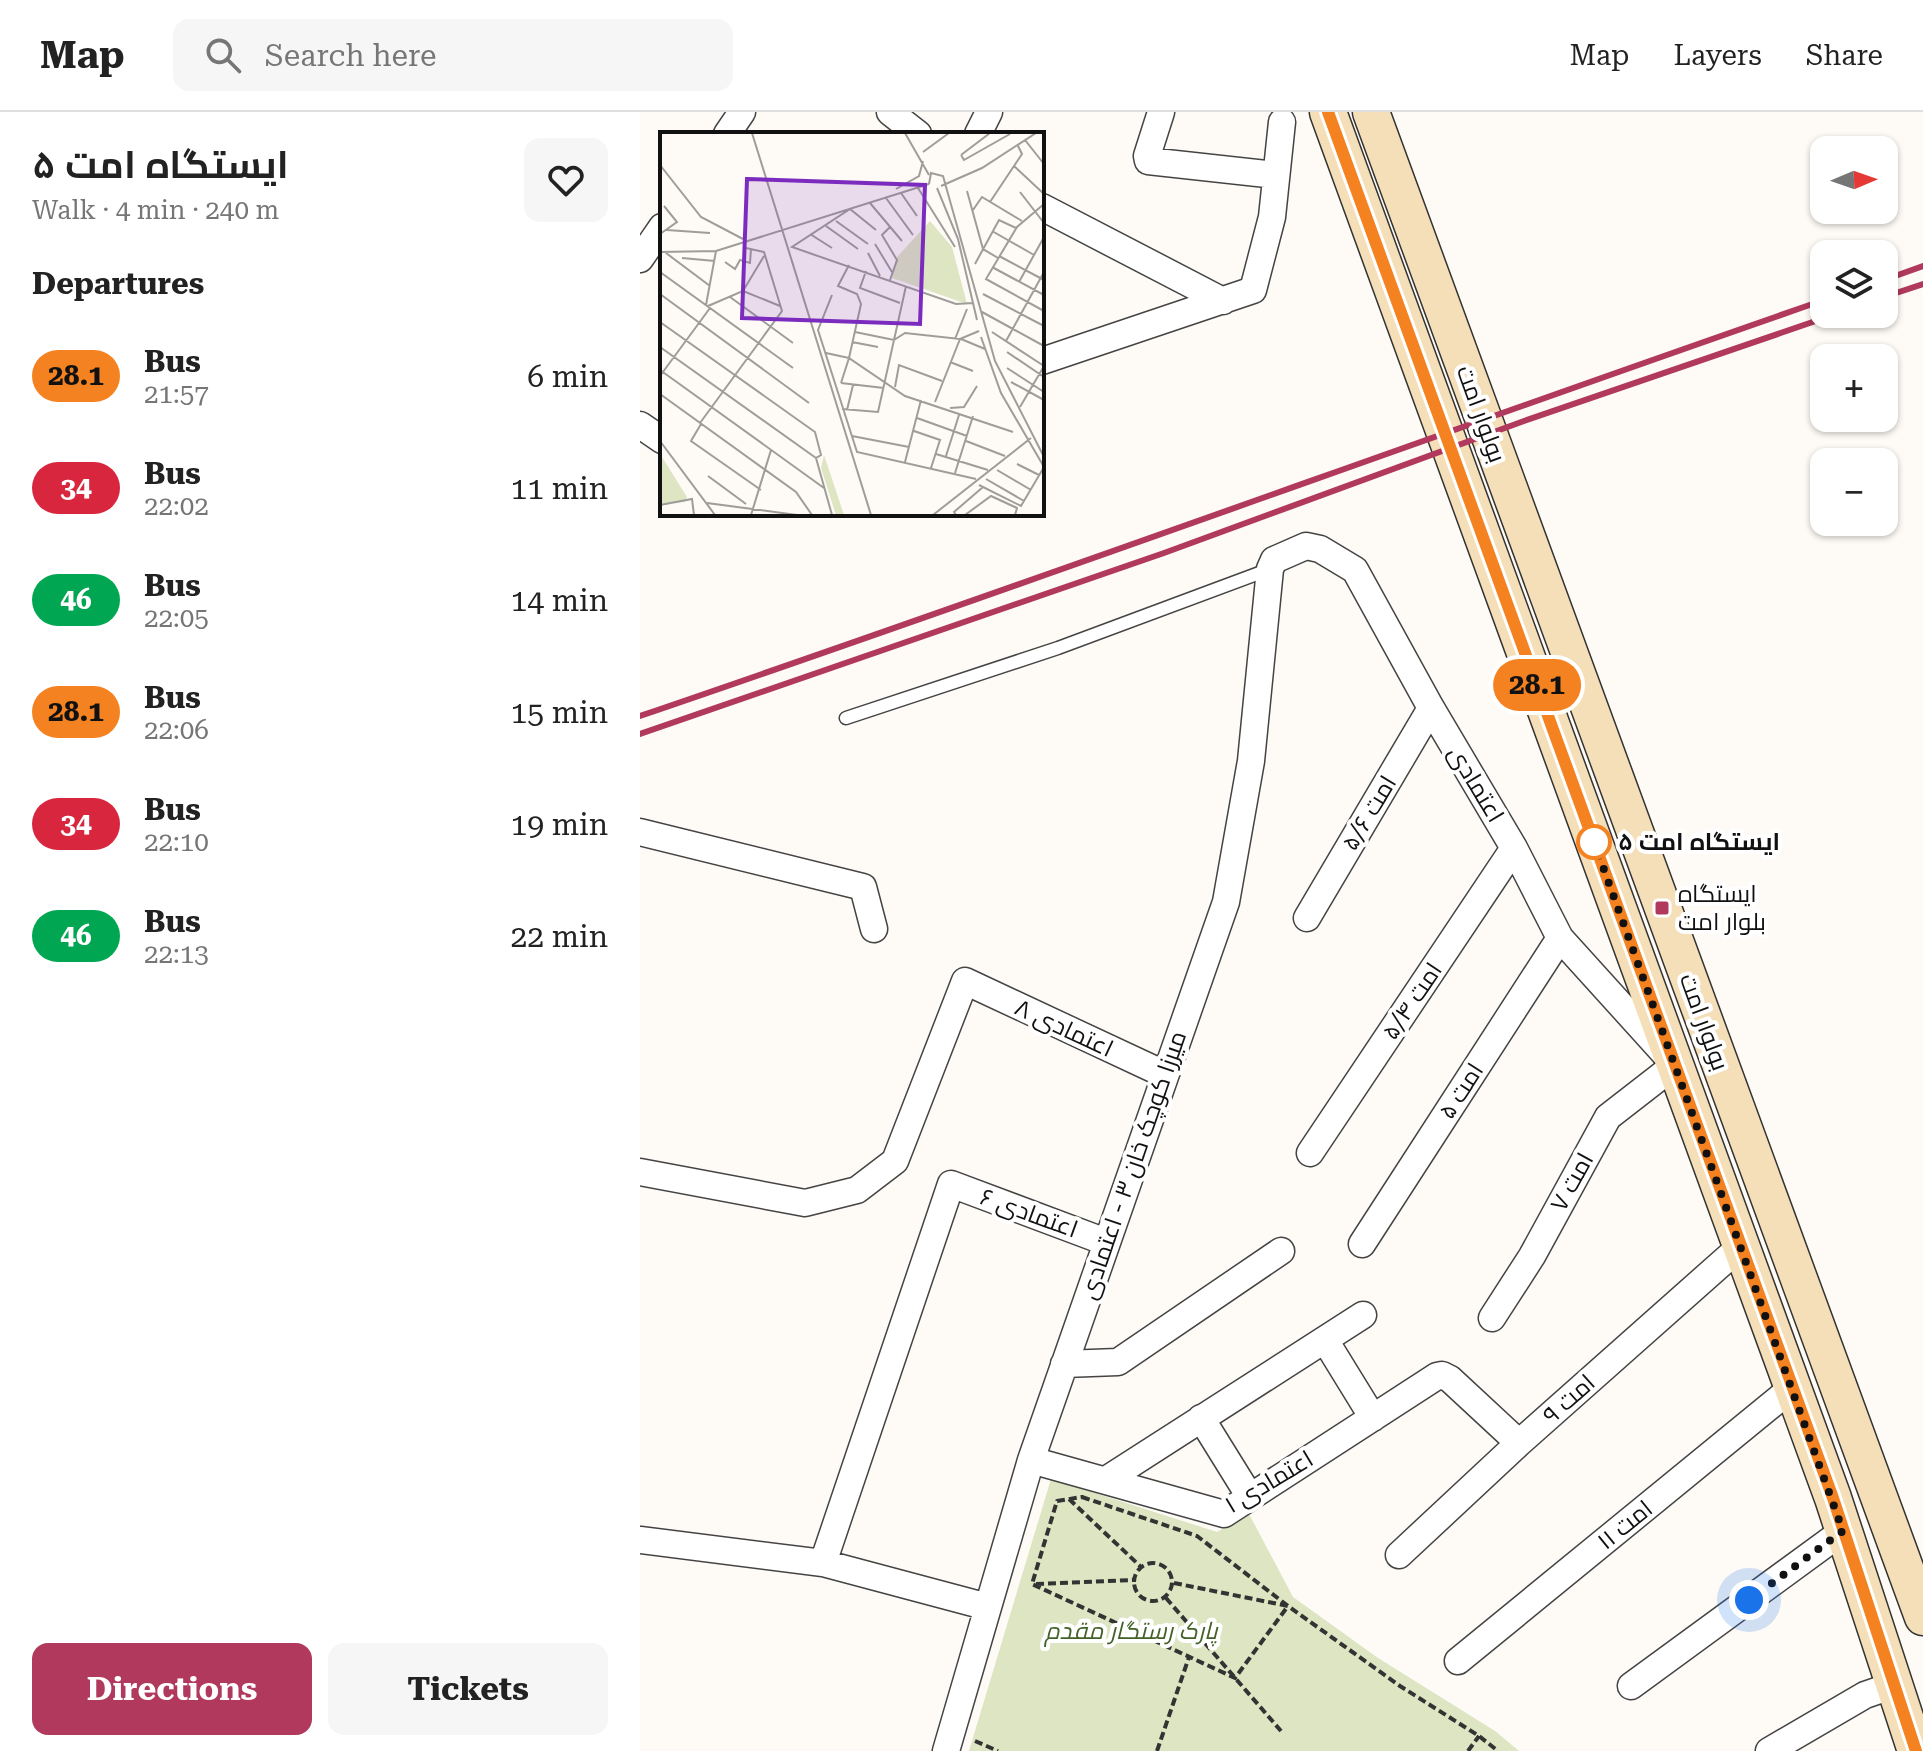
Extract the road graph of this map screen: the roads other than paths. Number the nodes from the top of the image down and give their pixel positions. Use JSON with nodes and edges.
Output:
{"nodes":[{"id":1,"x":742,"y":112,"type":"edge"},
{"id":2,"x":989,"y":112,"type":"edge"},
{"id":3,"x":1161,"y":112,"type":"edge"},
{"id":4,"x":1328,"y":112,"type":"edge"},
{"id":5,"x":1371,"y":112,"type":"edge"},
{"id":6,"x":887,"y":120,"type":"edge"},
{"id":7,"x":1282,"y":122,"type":"dead end"},
{"id":8,"x":728,"y":132,"type":"edge"},
{"id":9,"x":914,"y":132,"type":"edge"},
{"id":10,"x":979,"y":132,"type":"edge"},
{"id":11,"x":1275,"y":175,"type":"junction"},
{"id":12,"x":1044,"y":208,"type":"edge"},
{"id":13,"x":660,"y":230,"type":"edge"},
{"id":14,"x":640,"y":259,"type":"edge"},
{"id":15,"x":1223,"y":301,"type":"junction"},
{"id":16,"x":1044,"y":360,"type":"edge"},
{"id":17,"x":640,"y":425,"type":"edge"},
{"id":18,"x":660,"y":439,"type":"edge"},
{"id":19,"x":1270,"y":569,"type":"junction"},
{"id":20,"x":1431,"y":708,"type":"junction"},
{"id":21,"x":846,"y":718,"type":"dead end"},
{"id":22,"x":640,"y":832,"type":"edge"},
{"id":23,"x":1514,"y":848,"type":"junction"},
{"id":24,"x":1307,"y":918,"type":"dead end"},
{"id":25,"x":874,"y":929,"type":"dead end"},
{"id":26,"x":1560,"y":938,"type":"junction"},
{"id":27,"x":1675,"y":1065,"type":"junction"},
{"id":28,"x":1164,"y":1074,"type":"junction"},
{"id":29,"x":1310,"y":1153,"type":"dead end"},
{"id":30,"x":640,"y":1172,"type":"edge"},
{"id":31,"x":1106,"y":1242,"type":"junction"},
{"id":32,"x":1362,"y":1244,"type":"dead end"},
{"id":33,"x":1741,"y":1246,"type":"junction"},
{"id":34,"x":1281,"y":1251,"type":"dead end"},
{"id":35,"x":1363,"y":1315,"type":"dead end"},
{"id":36,"x":1492,"y":1318,"type":"dead end"},
{"id":37,"x":1325,"y":1340,"type":"junction"},
{"id":38,"x":1064,"y":1364,"type":"junction"},
{"id":39,"x":1792,"y":1388,"type":"junction"},
{"id":40,"x":1201,"y":1418,"type":"junction"},
{"id":41,"x":1373,"y":1418,"type":"junction"},
{"id":42,"x":1519,"y":1443,"type":"junction"},
{"id":43,"x":1031,"y":1460,"type":"junction"},
{"id":44,"x":1106,"y":1480,"type":"junction"},
{"id":45,"x":1875,"y":1491,"type":"junction"},
{"id":46,"x":1250,"y":1497,"type":"junction"},
{"id":47,"x":1843,"y":1531,"type":"junction"},
{"id":48,"x":640,"y":1540,"type":"edge"},
{"id":49,"x":1399,"y":1555,"type":"dead end"},
{"id":50,"x":823,"y":1563,"type":"junction"},
{"id":51,"x":1923,"y":1568,"type":"edge"},
{"id":52,"x":988,"y":1607,"type":"junction"},
{"id":53,"x":1923,"y":1617,"type":"edge"},
{"id":54,"x":1458,"y":1661,"type":"dead end"},
{"id":55,"x":1894,"y":1685,"type":"junction"},
{"id":56,"x":1631,"y":1686,"type":"dead end"},
{"id":57,"x":946,"y":1751,"type":"edge"},
{"id":58,"x":1769,"y":1751,"type":"edge"},
{"id":59,"x":1916,"y":1751,"type":"edge"}],
"edges":[{"from":1,"to":8,"type":"street"},
{"from":2,"to":10,"type":"street"},
{"from":3,"to":11,"type":"street"},
{"from":4,"to":27,"type":"main road","name":"بولوار امت"},
{"from":5,"to":45,"type":"main road","name":"بولوار امت"},
{"from":6,"to":9,"type":"street"},
{"from":7,"to":11,"type":"street"},
{"from":11,"to":15,"type":"street"},
{"from":12,"to":15,"type":"street"},
{"from":13,"to":14,"type":"street"},
{"from":15,"to":16,"type":"street"},
{"from":17,"to":18,"type":"street"},
{"from":19,"to":20,"type":"street","name":"اعتمادی"},
{"from":19,"to":21,"type":"lane"},
{"from":19,"to":28,"type":"street","name":"میرزا کوچک خان ۳ - اعتمادی"},
{"from":20,"to":23,"type":"street","name":"اعتمادی"},
{"from":20,"to":24,"type":"street","name":"امت ۵/۶"},
{"from":22,"to":25,"type":"street"},
{"from":23,"to":26,"type":"street","name":"اعتمادی"},
{"from":23,"to":29,"type":"street","name":"امت ۵/۴"},
{"from":26,"to":27,"type":"street","name":"اعتمادی"},
{"from":26,"to":32,"type":"street","name":"امت ۵"},
{"from":27,"to":33,"type":"main road","name":"بولوار امت"},
{"from":27,"to":36,"type":"street","name":"امت ۷"},
{"from":28,"to":30,"type":"street","name":"اعتمادی ۸"},
{"from":28,"to":31,"type":"street","name":"میرزا کوچک خان ۳ - اعتمادی"},
{"from":31,"to":38,"type":"street","name":"میرزا کوچک خان ۳ - اعتمادی"},
{"from":31,"to":50,"type":"street","name":"اعتمادی ۶"},
{"from":33,"to":39,"type":"main road","name":"بولوار امت"},
{"from":33,"to":42,"type":"street","name":"امت ۹"},
{"from":34,"to":38,"type":"street"},
{"from":35,"to":37,"type":"street"},
{"from":37,"to":40,"type":"street"},
{"from":37,"to":41,"type":"street"},
{"from":38,"to":43,"type":"street","name":"میرزا کوچک خان ۳ - اعتمادی"},
{"from":39,"to":47,"type":"main road","name":"بولوار امت"},
{"from":39,"to":54,"type":"street","name":"امت ۱۱"},
{"from":40,"to":44,"type":"street"},
{"from":40,"to":46,"type":"street"},
{"from":41,"to":42,"type":"street","name":"اعتمادی ۱"},
{"from":41,"to":46,"type":"street","name":"اعتمادی ۱"},
{"from":42,"to":49,"type":"street","name":"امت ۹"},
{"from":43,"to":44,"type":"street","name":"اعتمادی ۱"},
{"from":43,"to":52,"type":"street","name":"میرزا کوچک خان ۳ - اعتمادی"},
{"from":44,"to":46,"type":"street","name":"اعتمادی ۱"},
{"from":45,"to":51,"type":"main road"},
{"from":45,"to":53,"type":"main road","name":"بولوار امت"},
{"from":47,"to":55,"type":"main road","name":"بولوار امت"},
{"from":47,"to":56,"type":"street"},
{"from":48,"to":50,"type":"street"},
{"from":50,"to":52,"type":"street"},
{"from":52,"to":57,"type":"street","name":"میرزا کوچک خان ۳ - اعتمادی"},
{"from":55,"to":58,"type":"street"},
{"from":55,"to":59,"type":"main road","name":"بولوار امت"}]}
